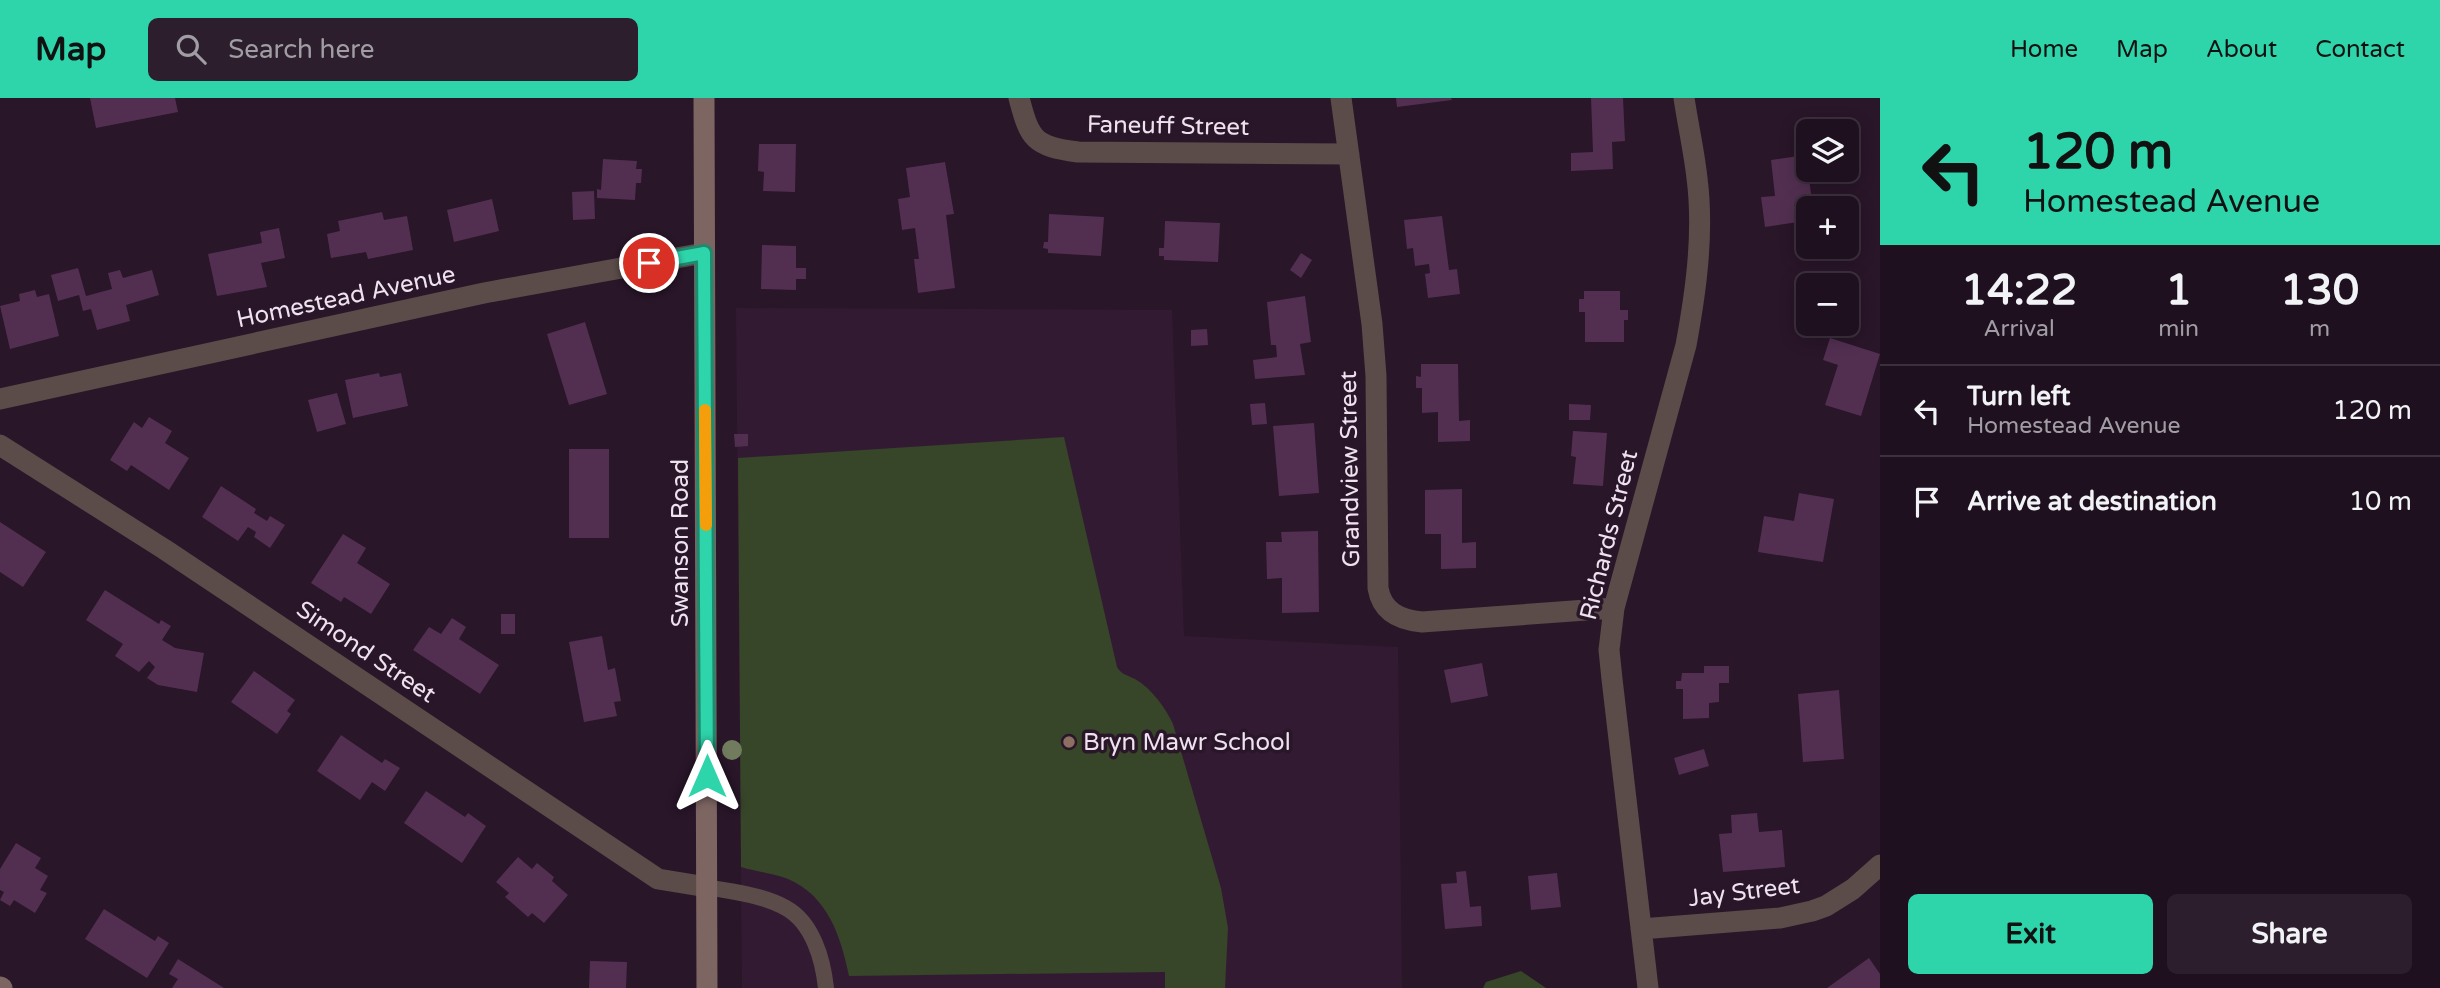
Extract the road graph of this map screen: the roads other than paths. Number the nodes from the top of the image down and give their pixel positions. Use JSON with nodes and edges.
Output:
{"nodes":[{"id":1,"x":704,"y":98,"type":"edge"},
{"id":2,"x":1019,"y":98,"type":"edge"},
{"id":3,"x":1341,"y":98,"type":"edge"},
{"id":4,"x":1684,"y":98,"type":"edge"},
{"id":5,"x":1349,"y":154,"type":"junction"},
{"id":6,"x":704,"y":253,"type":"junction"},
{"id":7,"x":0,"y":399,"type":"edge"},
{"id":8,"x":0,"y":445,"type":"edge"},
{"id":9,"x":1614,"y":608,"type":"junction"},
{"id":10,"x":1880,"y":865,"type":"edge"},
{"id":11,"x":708,"y":887,"type":"junction"},
{"id":12,"x":1641,"y":929,"type":"junction"},
{"id":13,"x":707,"y":988,"type":"edge"},
{"id":14,"x":826,"y":988,"type":"edge"},
{"id":15,"x":1648,"y":988,"type":"edge"}],
"edges":[{"from":1,"to":6,"type":"street","name":"Swanson Road"},
{"from":2,"to":5,"type":"street","name":"Faneuff Street"},
{"from":3,"to":5,"type":"street","name":"Grandview Street"},
{"from":4,"to":9,"type":"street","name":"Richards Street"},
{"from":5,"to":9,"type":"street","name":"Grandview Street"},
{"from":6,"to":7,"type":"street","name":"Homestead Avenue"},
{"from":6,"to":11,"type":"street","name":"Swanson Road"},
{"from":8,"to":11,"type":"street","name":"Simond Street"},
{"from":9,"to":12,"type":"street","name":"Richards Street"},
{"from":10,"to":12,"type":"street","name":"Jay Street"},
{"from":11,"to":13,"type":"street","name":"Swanson Road"},
{"from":11,"to":14,"type":"lane"},
{"from":12,"to":15,"type":"street","name":"Richards Street"}]}
